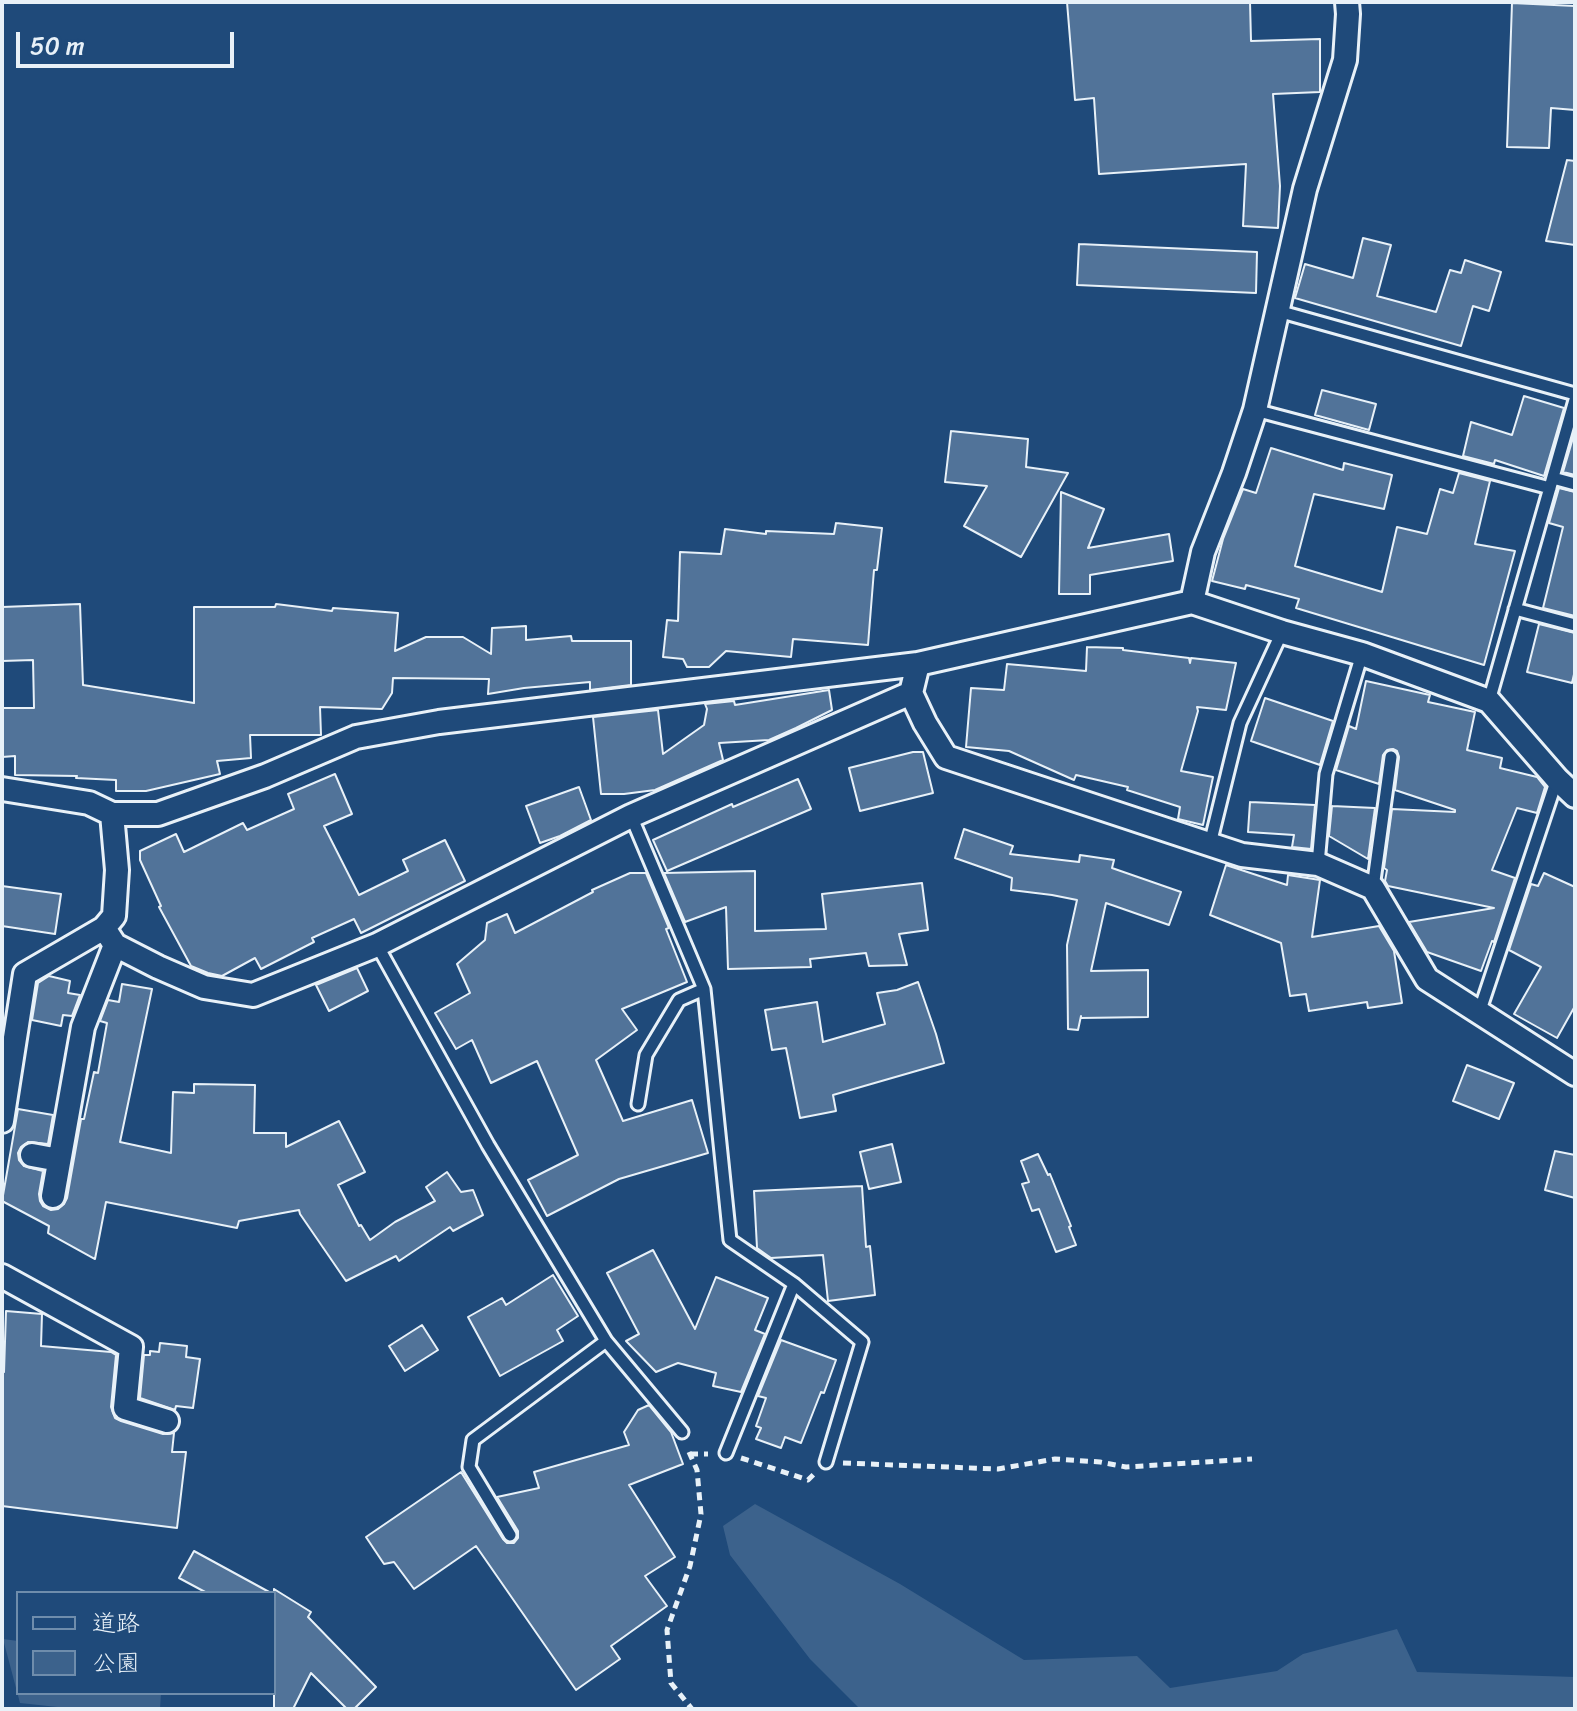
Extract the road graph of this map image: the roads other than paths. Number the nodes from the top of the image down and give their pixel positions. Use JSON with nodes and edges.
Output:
{"nodes":[{"id":1,"x":1347,"y":2,"type":"edge"},
{"id":2,"x":1278,"y":311,"type":"junction"},
{"id":3,"x":1575,"y":394,"type":"edge"},
{"id":4,"x":1575,"y":400,"type":"edge"},
{"id":5,"x":1255,"y":410,"type":"junction"},
{"id":6,"x":1551,"y":483,"type":"junction"},
{"id":7,"x":1575,"y":484,"type":"edge"},
{"id":8,"x":1192,"y":602,"type":"junction"},
{"id":9,"x":1515,"y":609,"type":"junction"},
{"id":10,"x":1575,"y":625,"type":"edge"},
{"id":11,"x":1282,"y":632,"type":"junction"},
{"id":12,"x":1362,"y":654,"type":"junction"},
{"id":13,"x":918,"y":664,"type":"junction"},
{"id":14,"x":911,"y":693,"type":"junction"},
{"id":15,"x":1489,"y":701,"type":"junction"},
{"id":16,"x":1391,"y":757,"type":"dead end"},
{"id":17,"x":1557,"y":779,"type":"junction"},
{"id":18,"x":2,"y":789,"type":"edge"},
{"id":19,"x":1575,"y":796,"type":"edge"},
{"id":20,"x":112,"y":814,"type":"junction"},
{"id":21,"x":631,"y":816,"type":"junction"},
{"id":22,"x":1210,"y":844,"type":"junction"},
{"id":23,"x":1318,"y":864,"type":"junction"},
{"id":24,"x":1373,"y":888,"type":"junction"},
{"id":25,"x":110,"y":936,"type":"junction"},
{"id":26,"x":377,"y":945,"type":"junction"},
{"id":27,"x":704,"y":989,"type":"junction"},
{"id":28,"x":1479,"y":1013,"type":"junction"},
{"id":29,"x":1575,"y":1074,"type":"edge"},
{"id":30,"x":638,"y":1104,"type":"dead end"},
{"id":31,"x":2,"y":1121,"type":"edge"},
{"id":32,"x":32,"y":1155,"type":"dead end"},
{"id":33,"x":59,"y":1160,"type":"junction"},
{"id":34,"x":53,"y":1196,"type":"dead end"},
{"id":35,"x":2,"y":1276,"type":"edge"},
{"id":36,"x":794,"y":1284,"type":"junction"},
{"id":37,"x":606,"y":1341,"type":"junction"},
{"id":38,"x":167,"y":1421,"type":"dead end"},
{"id":39,"x":682,"y":1432,"type":"road end"},
{"id":40,"x":726,"y":1453,"type":"road end"},
{"id":41,"x":826,"y":1462,"type":"road end"},
{"id":42,"x":510,"y":1535,"type":"dead end"}],
"edges":[{"from":1,"to":2,"type":"street"},
{"from":2,"to":3,"type":"lane"},
{"from":2,"to":5,"type":"street"},
{"from":4,"to":6,"type":"lane"},
{"from":5,"to":6,"type":"lane"},
{"from":5,"to":8,"type":"street"},
{"from":6,"to":7,"type":"lane"},
{"from":6,"to":9,"type":"lane"},
{"from":8,"to":11,"type":"street"},
{"from":8,"to":13,"type":"street"},
{"from":9,"to":10,"type":"lane"},
{"from":9,"to":15,"type":"lane"},
{"from":11,"to":12,"type":"street"},
{"from":11,"to":22,"type":"lane"},
{"from":12,"to":15,"type":"street"},
{"from":12,"to":23,"type":"lane"},
{"from":13,"to":14,"type":"street"},
{"from":13,"to":20,"type":"street"},
{"from":14,"to":21,"type":"street"},
{"from":14,"to":22,"type":"street"},
{"from":15,"to":17,"type":"street"},
{"from":16,"to":24,"type":"lane"},
{"from":17,"to":19,"type":"street"},
{"from":17,"to":28,"type":"lane"},
{"from":18,"to":20,"type":"street"},
{"from":20,"to":25,"type":"street"},
{"from":21,"to":26,"type":"street"},
{"from":21,"to":27,"type":"lane"},
{"from":22,"to":23,"type":"street"},
{"from":23,"to":24,"type":"street"},
{"from":24,"to":28,"type":"street"},
{"from":25,"to":26,"type":"street"},
{"from":25,"to":31,"type":"street"},
{"from":25,"to":33,"type":"street"},
{"from":26,"to":37,"type":"lane"},
{"from":27,"to":30,"type":"lane"},
{"from":27,"to":36,"type":"lane"},
{"from":28,"to":29,"type":"street"},
{"from":32,"to":33,"type":"street"},
{"from":33,"to":34,"type":"street"},
{"from":35,"to":38,"type":"street"},
{"from":36,"to":40,"type":"lane"},
{"from":36,"to":41,"type":"lane"},
{"from":37,"to":39,"type":"lane"},
{"from":37,"to":42,"type":"lane"}]}
